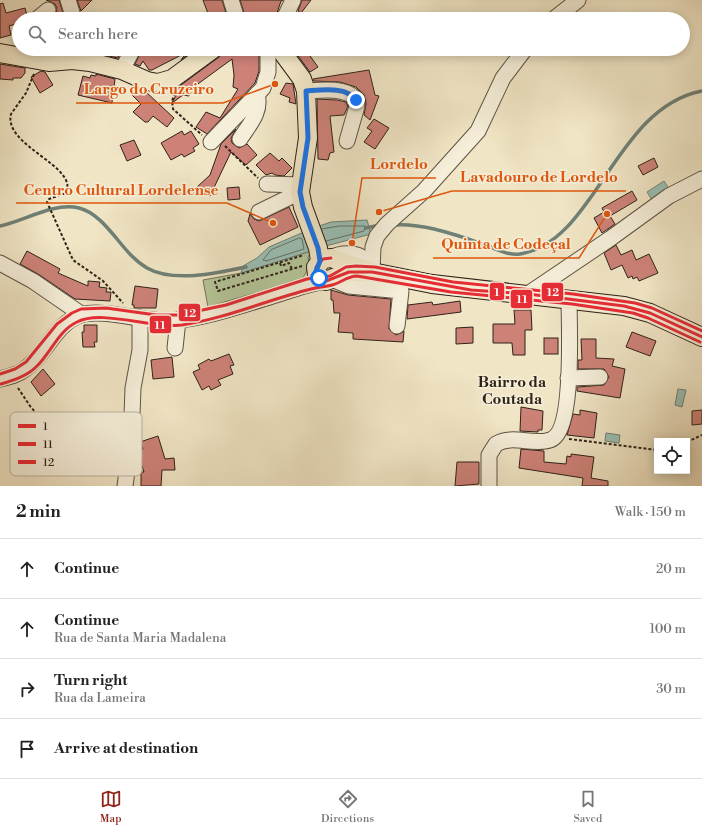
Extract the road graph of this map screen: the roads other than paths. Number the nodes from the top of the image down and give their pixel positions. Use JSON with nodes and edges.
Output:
{"nodes":[{"id":1,"x":68,"y":0,"type":"edge"},
{"id":2,"x":231,"y":0,"type":"edge"},
{"id":3,"x":578,"y":0,"type":"edge"},
{"id":4,"x":72,"y":12,"type":"edge"},
{"id":5,"x":235,"y":12,"type":"edge"},
{"id":6,"x":563,"y":12,"type":"edge"},
{"id":7,"x":27,"y":56,"type":"edge"},
{"id":8,"x":65,"y":56,"type":"edge"},
{"id":9,"x":70,"y":56,"type":"edge"},
{"id":10,"x":129,"y":56,"type":"edge"},
{"id":11,"x":199,"y":56,"type":"edge"},
{"id":12,"x":268,"y":56,"type":"edge"},
{"id":13,"x":285,"y":56,"type":"edge"},
{"id":14,"x":520,"y":56,"type":"edge"},
{"id":15,"x":122,"y":70,"type":"junction"},
{"id":16,"x":306,"y":91,"type":"junction"},
{"id":17,"x":259,"y":92,"type":"junction"},
{"id":18,"x":214,"y":138,"type":"road end"},
{"id":19,"x":240,"y":139,"type":"dead end"},
{"id":20,"x":347,"y":141,"type":"dead end"},
{"id":21,"x":702,"y":178,"type":"edge"},
{"id":22,"x":267,"y":184,"type":"road end"},
{"id":23,"x":300,"y":189,"type":"junction"},
{"id":24,"x":259,"y":212,"type":"dead end"},
{"id":25,"x":0,"y":263,"type":"edge"},
{"id":26,"x":323,"y":265,"type":"junction"},
{"id":27,"x":372,"y":272,"type":"junction"},
{"id":28,"x":528,"y":294,"type":"junction"},
{"id":29,"x":569,"y":299,"type":"junction"},
{"id":30,"x":82,"y":314,"type":"junction"},
{"id":31,"x":136,"y":318,"type":"junction"},
{"id":32,"x":178,"y":320,"type":"junction"},
{"id":33,"x":397,"y":326,"type":"dead end"},
{"id":34,"x":702,"y":337,"type":"edge"},
{"id":35,"x":175,"y":348,"type":"dead end"},
{"id":36,"x":600,"y":377,"type":"dead end"},
{"id":37,"x":6,"y":378,"type":"edge"},
{"id":38,"x":568,"y":378,"type":"junction"},
{"id":39,"x":132,"y":412,"type":"edge"},
{"id":40,"x":126,"y":476,"type":"edge"},
{"id":41,"x":125,"y":486,"type":"edge"},
{"id":42,"x":489,"y":486,"type":"edge"}],
"edges":[{"from":1,"to":4,"type":"street"},
{"from":2,"to":5,"type":"street"},
{"from":3,"to":6,"type":"street"},
{"from":7,"to":8,"type":"main road"},
{"from":9,"to":15,"type":"main road"},
{"from":10,"to":15,"type":"street"},
{"from":11,"to":15,"type":"main road"},
{"from":12,"to":17,"type":"street"},
{"from":13,"to":16,"type":"main road"},
{"from":14,"to":27,"type":"street"},
{"from":16,"to":20,"type":"street"},
{"from":16,"to":23,"type":"main road"},
{"from":17,"to":18,"type":"street"},
{"from":17,"to":19,"type":"street"},
{"from":21,"to":28,"type":"street"},
{"from":22,"to":23,"type":"street"},
{"from":23,"to":24,"type":"street"},
{"from":23,"to":26,"type":"main road"},
{"from":25,"to":30,"type":"street"},
{"from":26,"to":27,"type":"main road"},
{"from":26,"to":32,"type":"street"},
{"from":26,"to":33,"type":"street"},
{"from":27,"to":28,"type":"main road"},
{"from":28,"to":29,"type":"main road"},
{"from":29,"to":34,"type":"main road"},
{"from":29,"to":38,"type":"street"},
{"from":30,"to":31,"type":"street"},
{"from":30,"to":37,"type":"street"},
{"from":31,"to":32,"type":"street"},
{"from":31,"to":39,"type":"street"},
{"from":32,"to":35,"type":"street"},
{"from":36,"to":38,"type":"street"},
{"from":38,"to":42,"type":"street"},
{"from":40,"to":41,"type":"street"}]}
